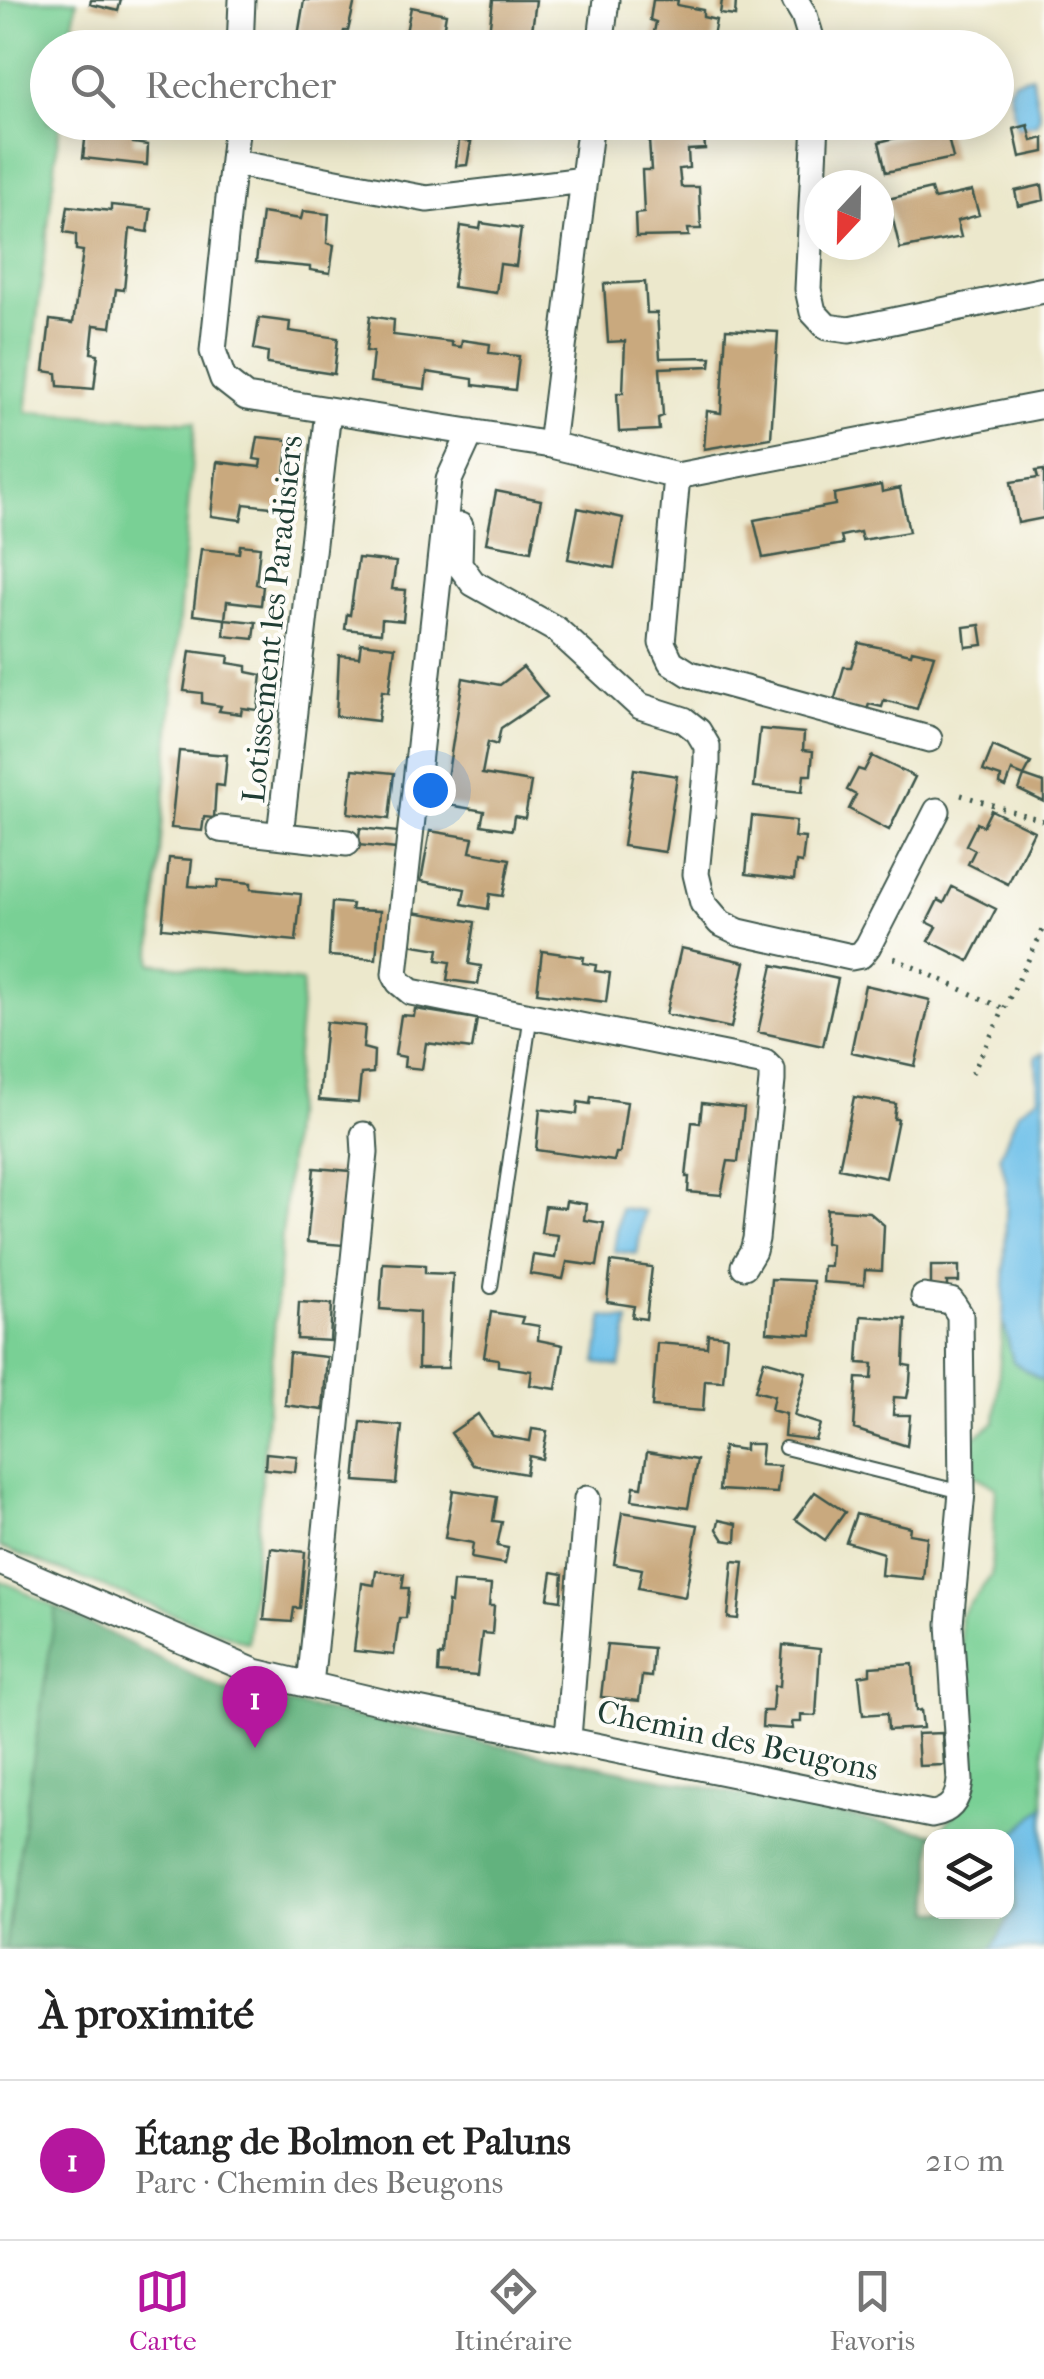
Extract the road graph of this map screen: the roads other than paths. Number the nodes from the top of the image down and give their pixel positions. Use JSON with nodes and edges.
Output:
{"nodes":[{"id":1,"x":242,"y":0,"type":"edge"},
{"id":2,"x":606,"y":0,"type":"edge"},
{"id":3,"x":795,"y":0,"type":"edge"},
{"id":4,"x":241,"y":30,"type":"edge"},
{"id":5,"x":602,"y":30,"type":"edge"},
{"id":6,"x":809,"y":30,"type":"edge"},
{"id":7,"x":236,"y":140,"type":"edge"},
{"id":8,"x":589,"y":140,"type":"edge"},
{"id":9,"x":815,"y":140,"type":"edge"},
{"id":10,"x":235,"y":163,"type":"junction"},
{"id":11,"x":584,"y":180,"type":"junction"},
{"id":12,"x":1044,"y":290,"type":"edge"},
{"id":13,"x":1044,"y":405,"type":"edge"},
{"id":14,"x":328,"y":410,"type":"junction"},
{"id":15,"x":471,"y":432,"type":"junction"},
{"id":16,"x":551,"y":444,"type":"junction"},
{"id":17,"x":677,"y":476,"type":"junction"},
{"id":18,"x":929,"y":739,"type":"dead end"},
{"id":19,"x":937,"y":811,"type":"road end"},
{"id":20,"x":220,"y":829,"type":"dead end"},
{"id":21,"x":280,"y":836,"type":"junction"},
{"id":22,"x":347,"y":844,"type":"dead end"},
{"id":23,"x":531,"y":1014,"type":"junction"},
{"id":24,"x":364,"y":1136,"type":"dead end"},
{"id":25,"x":744,"y":1266,"type":"dead end"},
{"id":26,"x":491,"y":1286,"type":"dead end"},
{"id":27,"x":924,"y":1296,"type":"dead end"},
{"id":28,"x":785,"y":1448,"type":"dead end"},
{"id":29,"x":962,"y":1492,"type":"junction"},
{"id":30,"x":587,"y":1500,"type":"dead end"},
{"id":31,"x":0,"y":1562,"type":"edge"},
{"id":32,"x":310,"y":1684,"type":"junction"},
{"id":33,"x":568,"y":1738,"type":"junction"}],
"edges":[{"from":1,"to":4,"type":"street"},
{"from":2,"to":5,"type":"street"},
{"from":3,"to":6,"type":"street"},
{"from":7,"to":10,"type":"street"},
{"from":8,"to":11,"type":"street"},
{"from":9,"to":12,"type":"street"},
{"from":10,"to":11,"type":"street"},
{"from":10,"to":14,"type":"street"},
{"from":11,"to":16,"type":"street"},
{"from":13,"to":17,"type":"street"},
{"from":14,"to":15,"type":"street"},
{"from":14,"to":21,"type":"street","name":"Lotissement les Paradisiers"},
{"from":15,"to":16,"type":"street"},
{"from":15,"to":19,"type":"street"},
{"from":15,"to":23,"type":"street"},
{"from":16,"to":17,"type":"street"},
{"from":17,"to":18,"type":"street"},
{"from":20,"to":21,"type":"street"},
{"from":21,"to":22,"type":"street"},
{"from":23,"to":25,"type":"street"},
{"from":23,"to":26,"type":"lane"},
{"from":24,"to":32,"type":"street"},
{"from":27,"to":29,"type":"street","name":"Chemin des Beugons"},
{"from":28,"to":29,"type":"lane"},
{"from":29,"to":33,"type":"street","name":"Chemin des Beugons"},
{"from":30,"to":33,"type":"street"},
{"from":31,"to":32,"type":"street","name":"Chemin des Beugons"},
{"from":32,"to":33,"type":"street","name":"Chemin des Beugons"}]}
